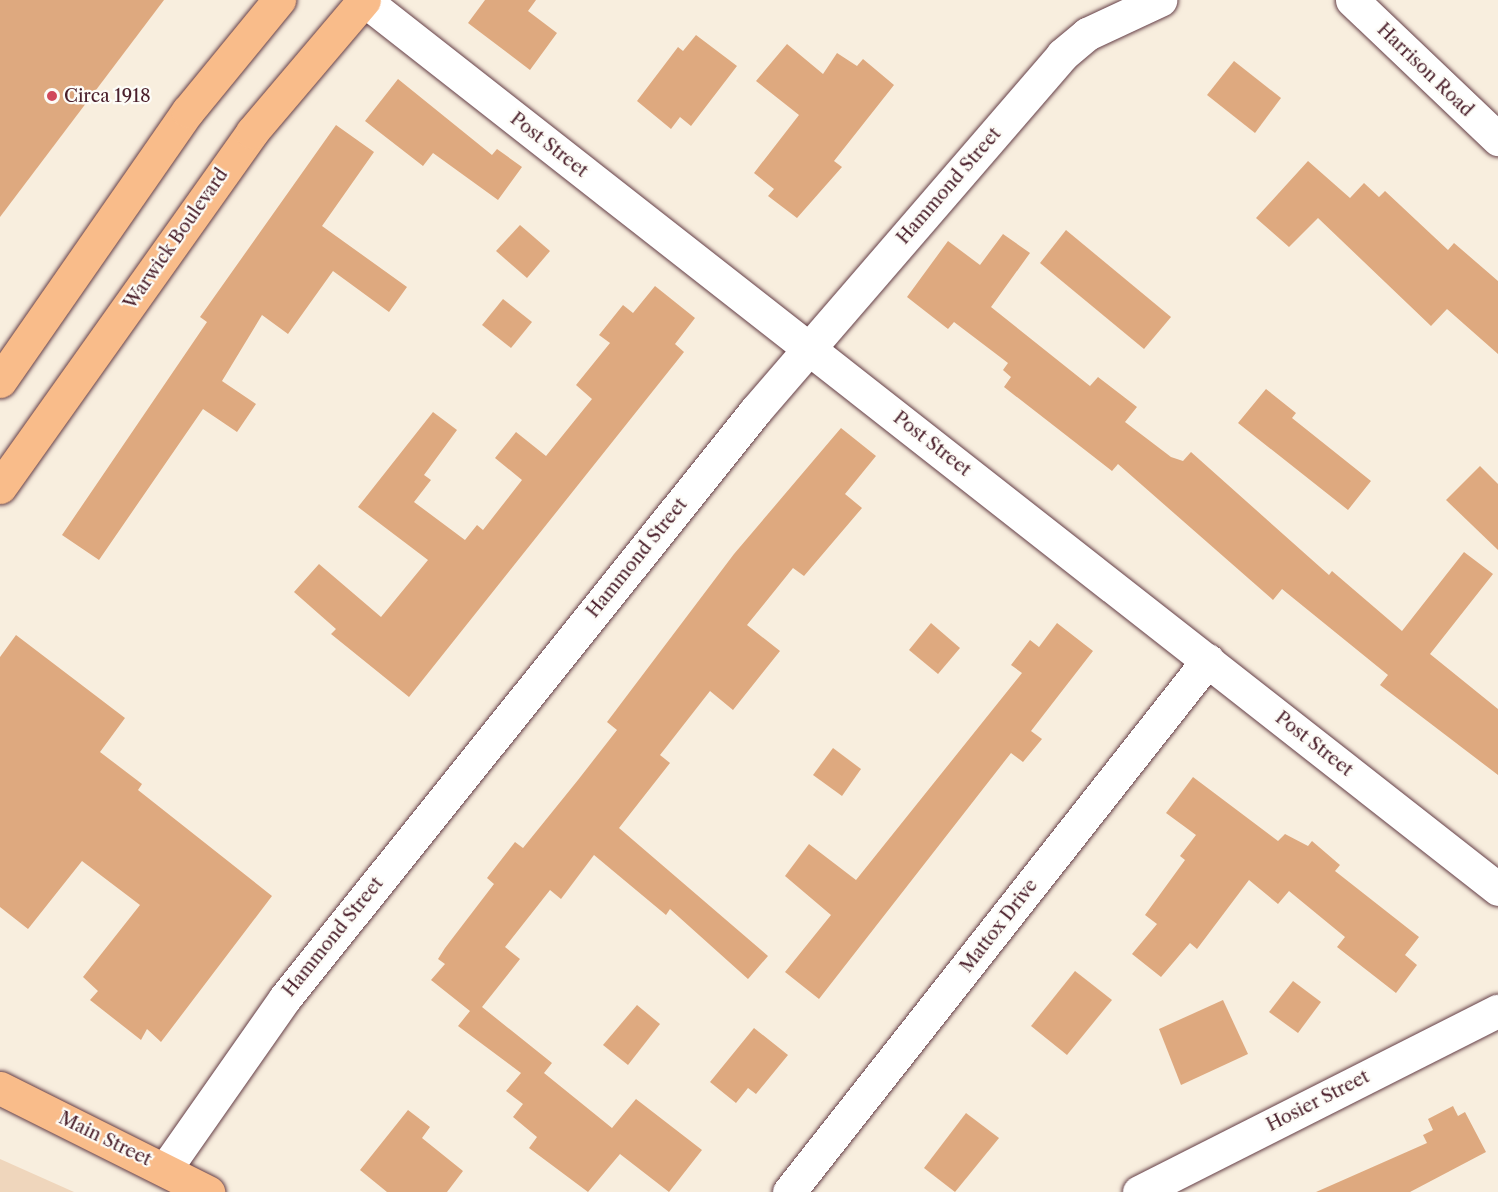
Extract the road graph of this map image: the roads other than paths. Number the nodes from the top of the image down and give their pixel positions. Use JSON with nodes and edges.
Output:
{"nodes":[{"id":1,"x":279,"y":0,"type":"edge"},
{"id":2,"x":364,"y":0,"type":"edge"},
{"id":3,"x":1160,"y":0,"type":"edge"},
{"id":4,"x":1352,"y":0,"type":"edge"},
{"id":5,"x":1498,"y":139,"type":"edge"},
{"id":6,"x":809,"y":348,"type":"junction"},
{"id":7,"x":0,"y":381,"type":"edge"},
{"id":8,"x":0,"y":487,"type":"edge"},
{"id":9,"x":1208,"y":660,"type":"junction"},
{"id":10,"x":1498,"y":890,"type":"edge"},
{"id":11,"x":1498,"y":1011,"type":"edge"},
{"id":12,"x":0,"y":1088,"type":"edge"},
{"id":13,"x":166,"y":1168,"type":"junction"},
{"id":14,"x":208,"y":1192,"type":"edge"},
{"id":15,"x":789,"y":1192,"type":"edge"},
{"id":16,"x":1139,"y":1192,"type":"edge"}],
"edges":[{"from":1,"to":7,"type":"main road"},
{"from":2,"to":6,"type":"street","name":"Post Street"},
{"from":2,"to":8,"type":"main road","name":"Warwick Boulevard"},
{"from":3,"to":6,"type":"street","name":"Hammond Street"},
{"from":4,"to":5,"type":"street","name":"Harrison Road"},
{"from":6,"to":9,"type":"street","name":"Post Street"},
{"from":6,"to":13,"type":"street","name":"Hammond Street"},
{"from":9,"to":10,"type":"street","name":"Post Street"},
{"from":9,"to":15,"type":"street","name":"Mattox Drive"},
{"from":11,"to":16,"type":"street","name":"Hosier Street"},
{"from":12,"to":13,"type":"main road","name":"Main Street"},
{"from":13,"to":14,"type":"main road","name":"Main Street"}]}
